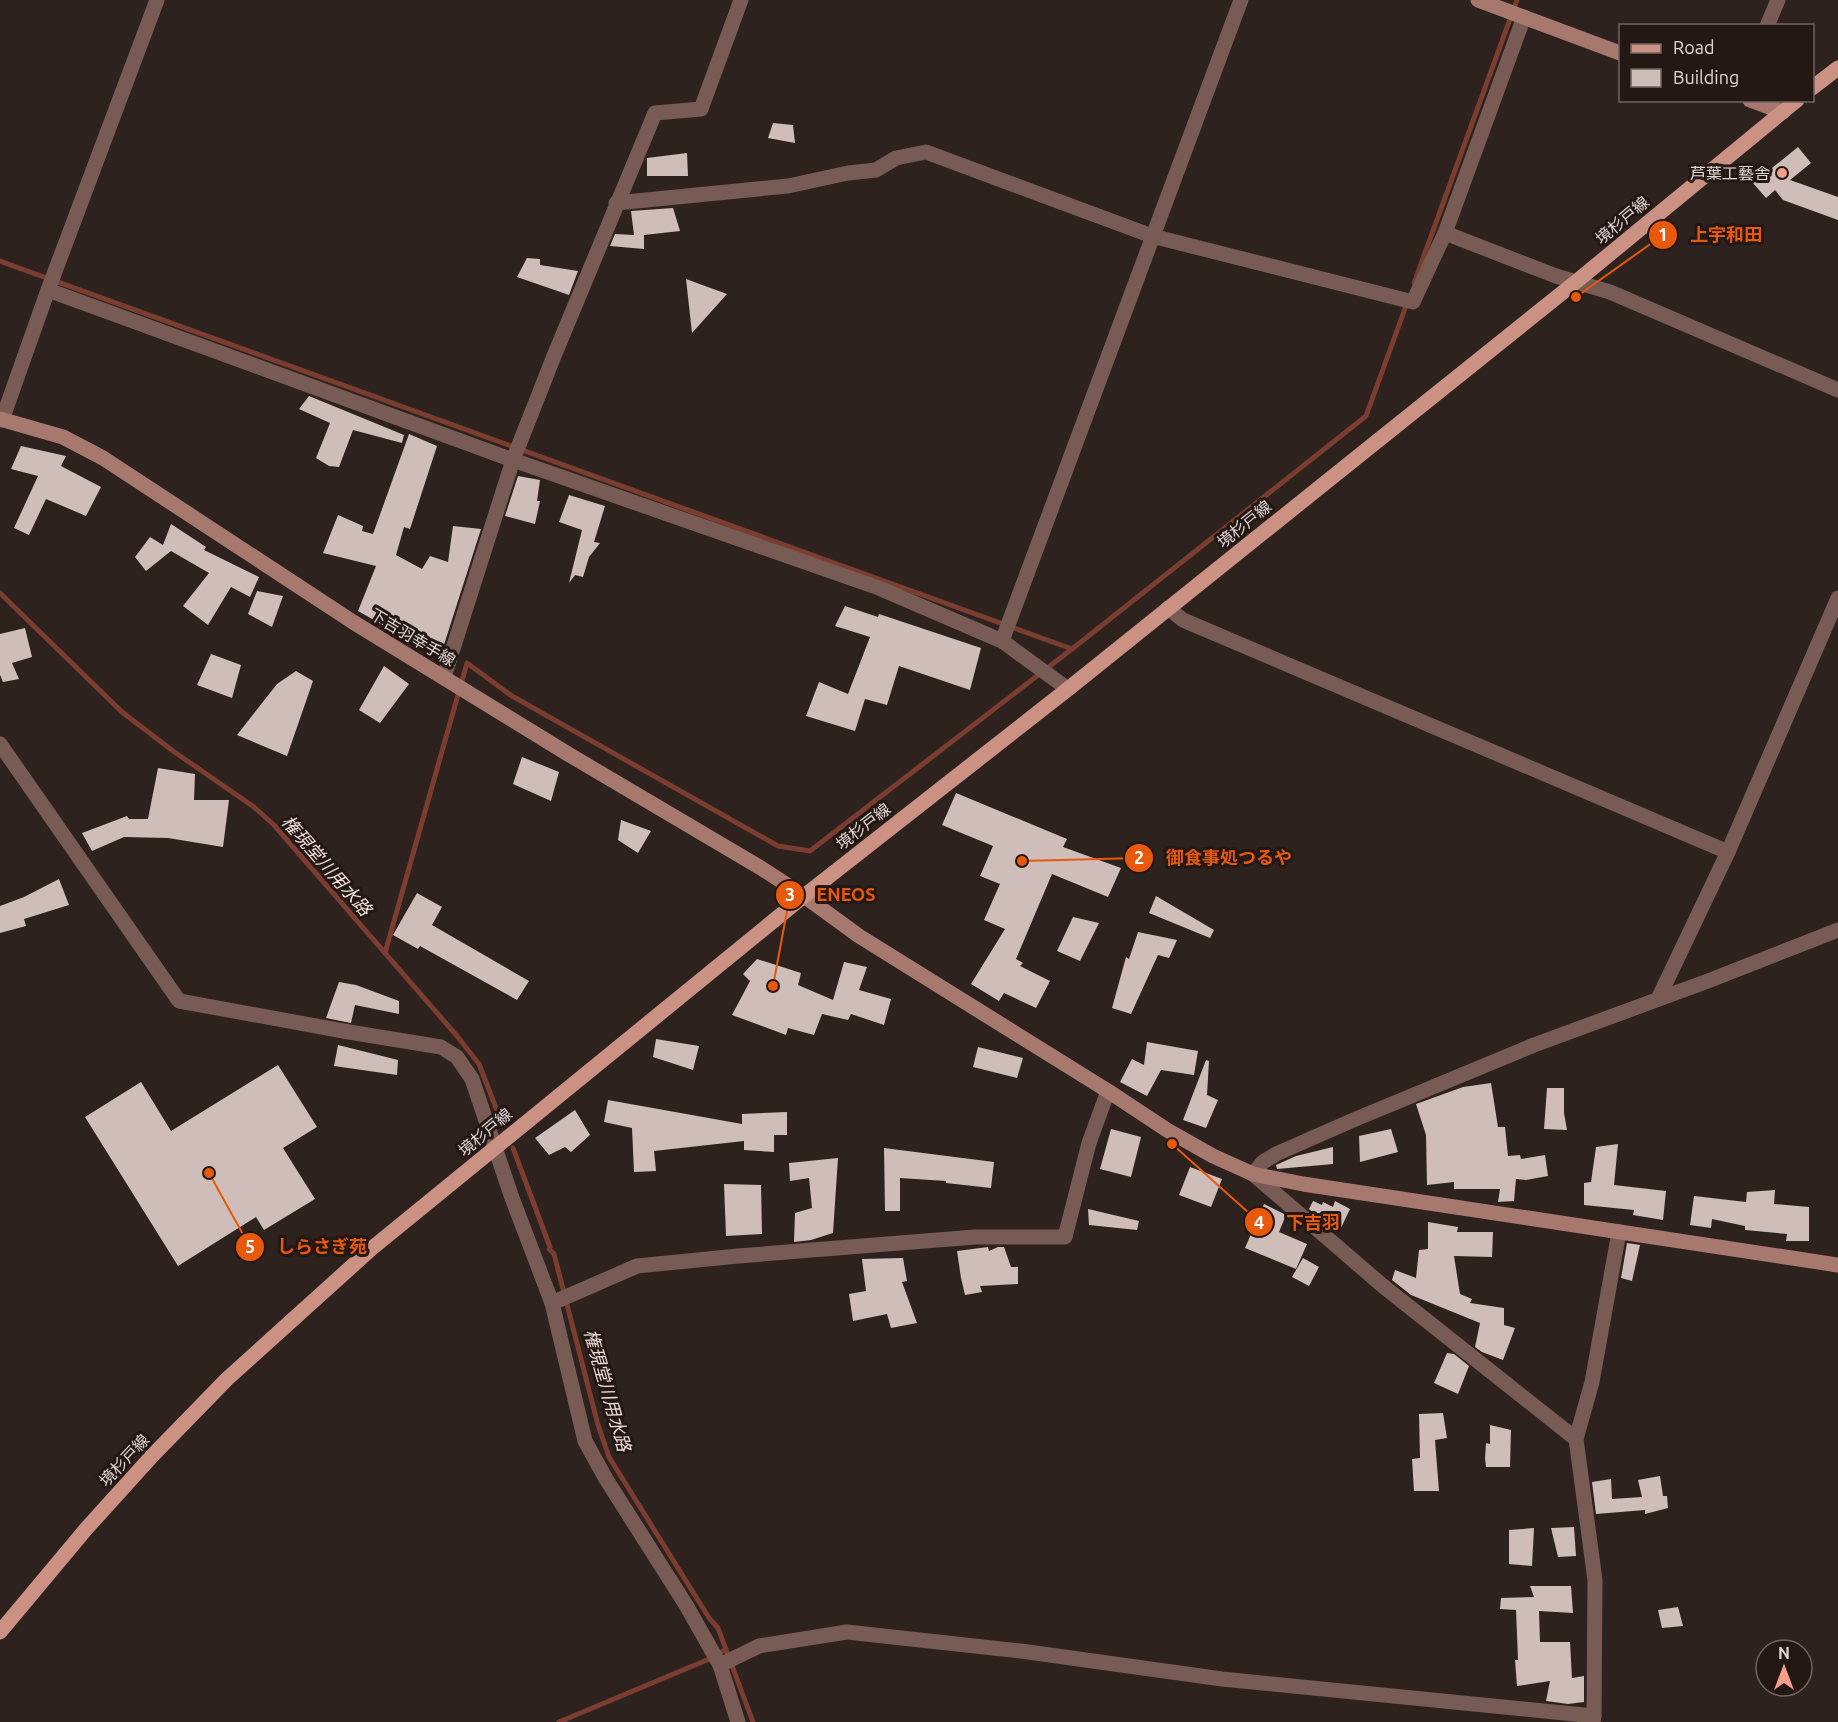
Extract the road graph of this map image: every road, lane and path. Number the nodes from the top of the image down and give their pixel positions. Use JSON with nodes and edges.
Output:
{"nodes":[{"id":1,"x":157,"y":0,"type":"edge"},
{"id":2,"x":741,"y":0,"type":"edge"},
{"id":3,"x":1241,"y":0,"type":"edge"},
{"id":4,"x":1478,"y":0,"type":"edge"},
{"id":5,"x":1778,"y":0,"type":"edge"},
{"id":6,"x":1524,"y":17,"type":"junction"},
{"id":7,"x":1768,"y":24,"type":"edge"},
{"id":8,"x":1619,"y":53,"type":"edge"},
{"id":9,"x":1838,"y":68,"type":"edge"},
{"id":10,"x":1814,"y":86,"type":"edge"},
{"id":11,"x":1756,"y":102,"type":"edge"},
{"id":12,"x":1795,"y":102,"type":"edge"},
{"id":13,"x":1783,"y":112,"type":"junction"},
{"id":14,"x":616,"y":203,"type":"junction"},
{"id":15,"x":1445,"y":233,"type":"junction"},
{"id":16,"x":1152,"y":236,"type":"junction"},
{"id":17,"x":1576,"y":281,"type":"junction"},
{"id":18,"x":48,"y":290,"type":"junction"},
{"id":19,"x":1838,"y":390,"type":"edge"},
{"id":20,"x":1,"y":419,"type":"edge"},
{"id":21,"x":513,"y":460,"type":"junction"},
{"id":22,"x":1838,"y":598,"type":"edge"},
{"id":23,"x":1168,"y":608,"type":"junction"},
{"id":24,"x":1002,"y":641,"type":"junction"},
{"id":25,"x":444,"y":677,"type":"junction"},
{"id":26,"x":1068,"y":689,"type":"junction"},
{"id":27,"x":0,"y":744,"type":"edge"},
{"id":28,"x":1728,"y":852,"type":"junction"},
{"id":29,"x":804,"y":896,"type":"junction"},
{"id":30,"x":1838,"y":930,"type":"edge"},
{"id":31,"x":1658,"y":999,"type":"junction"},
{"id":32,"x":1108,"y":1091,"type":"junction"},
{"id":33,"x":496,"y":1147,"type":"junction"},
{"id":34,"x":1253,"y":1174,"type":"junction"},
{"id":35,"x":1619,"y":1232,"type":"junction"},
{"id":36,"x":1838,"y":1265,"type":"edge"},
{"id":37,"x":552,"y":1303,"type":"junction"},
{"id":38,"x":1576,"y":1439,"type":"junction"},
{"id":39,"x":0,"y":1632,"type":"edge"},
{"id":40,"x":720,"y":1665,"type":"junction"},
{"id":41,"x":1594,"y":1719,"type":"edge"},
{"id":42,"x":738,"y":1722,"type":"edge"}],
"edges":[{"from":1,"to":18,"type":"street"},
{"from":2,"to":14,"type":"street"},
{"from":3,"to":16,"type":"street"},
{"from":4,"to":6,"type":"street"},
{"from":5,"to":7,"type":"street"},
{"from":6,"to":8,"type":"street"},
{"from":6,"to":15,"type":"street"},
{"from":9,"to":10,"type":"main road"},
{"from":11,"to":13,"type":"street"},
{"from":12,"to":13,"type":"main road","name":"境杉戸線"},
{"from":13,"to":17,"type":"main road","name":"境杉戸線"},
{"from":14,"to":16,"type":"street"},
{"from":14,"to":21,"type":"street"},
{"from":15,"to":16,"type":"street"},
{"from":15,"to":17,"type":"street"},
{"from":16,"to":24,"type":"street"},
{"from":17,"to":19,"type":"street"},
{"from":17,"to":23,"type":"main road","name":"境杉戸線"},
{"from":18,"to":20,"type":"street"},
{"from":18,"to":21,"type":"street"},
{"from":20,"to":25,"type":"street","name":"下吉羽幸手線"},
{"from":21,"to":24,"type":"street"},
{"from":21,"to":25,"type":"street"},
{"from":22,"to":28,"type":"street"},
{"from":23,"to":26,"type":"main road","name":"境杉戸線"},
{"from":23,"to":28,"type":"street"},
{"from":24,"to":26,"type":"street"},
{"from":25,"to":29,"type":"street","name":"下吉羽幸手線"},
{"from":26,"to":29,"type":"main road","name":"境杉戸線"},
{"from":27,"to":33,"type":"street"},
{"from":28,"to":31,"type":"street"},
{"from":29,"to":32,"type":"street","name":"下吉羽幸手線"},
{"from":29,"to":33,"type":"main road","name":"境杉戸線"},
{"from":30,"to":31,"type":"street"},
{"from":31,"to":34,"type":"street"},
{"from":32,"to":34,"type":"street","name":"下吉羽幸手線"},
{"from":32,"to":37,"type":"street"},
{"from":33,"to":37,"type":"street"},
{"from":33,"to":39,"type":"main road","name":"境杉戸線"},
{"from":34,"to":35,"type":"street","name":"下吉羽幸手線"},
{"from":34,"to":38,"type":"street"},
{"from":35,"to":36,"type":"street","name":"下吉羽幸手線"},
{"from":35,"to":38,"type":"street"},
{"from":37,"to":40,"type":"street"},
{"from":38,"to":41,"type":"street"},
{"from":40,"to":41,"type":"street"},
{"from":40,"to":42,"type":"street"}]}
